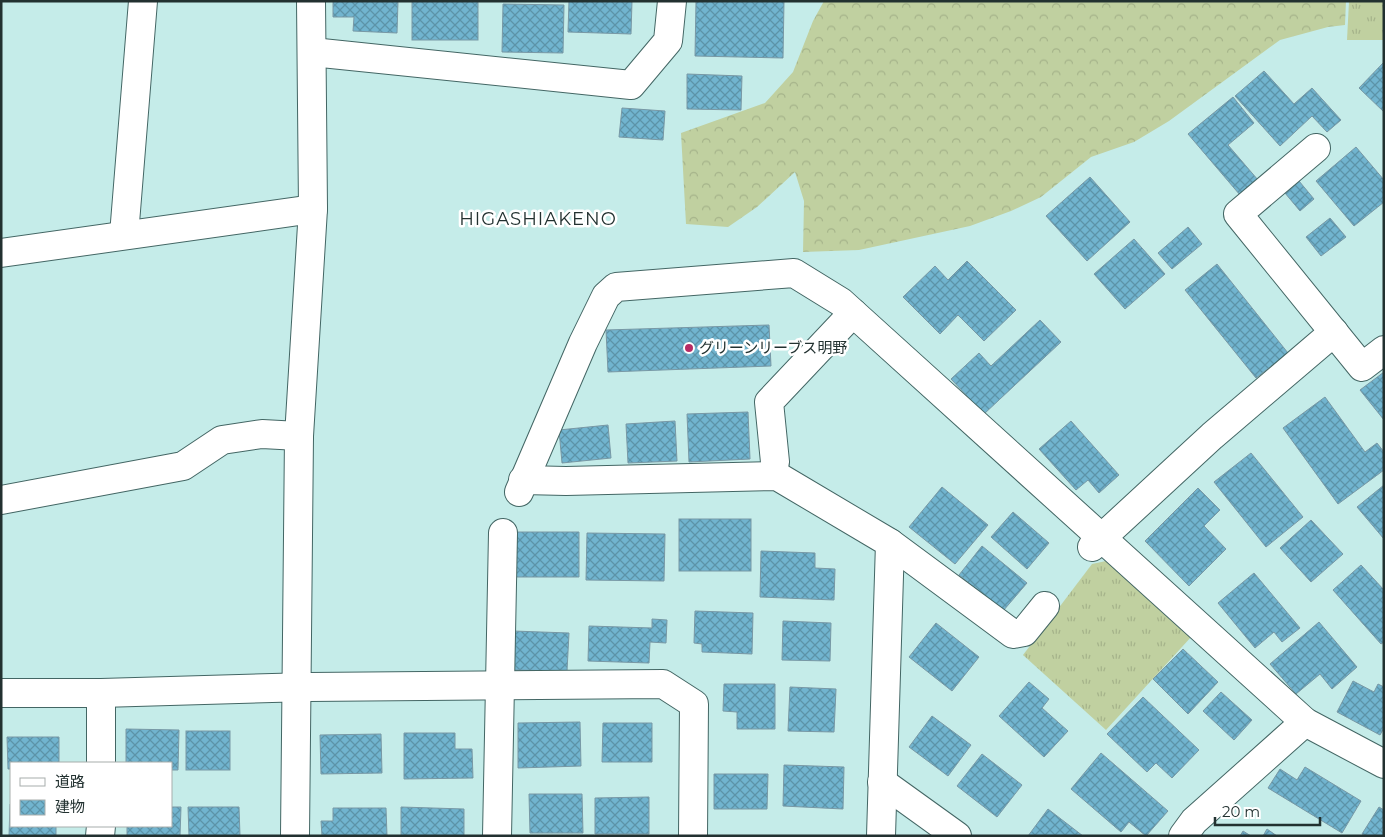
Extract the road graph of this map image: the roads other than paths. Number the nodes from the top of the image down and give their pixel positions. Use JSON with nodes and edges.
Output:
{"nodes":[{"id":1,"x":143,"y":1,"type":"edge"},
{"id":2,"x":311,"y":1,"type":"edge"},
{"id":3,"x":672,"y":1,"type":"edge"},
{"id":4,"x":312,"y":52,"type":"junction"},
{"id":5,"x":1316,"y":148,"type":"dead end"},
{"id":6,"x":313,"y":209,"type":"junction"},
{"id":7,"x":124,"y":235,"type":"junction"},
{"id":8,"x":1,"y":253,"type":"edge"},
{"id":9,"x":853,"y":314,"type":"junction"},
{"id":10,"x":1334,"y":332,"type":"junction"},
{"id":11,"x":1384,"y":350,"type":"edge"},
{"id":12,"x":299,"y":436,"type":"junction"},
{"id":13,"x":775,"y":462,"type":"dead end"},
{"id":14,"x":1,"y":500,"type":"edge"},
{"id":15,"x":503,"y":533,"type":"dead end"},
{"id":16,"x":1095,"y":542,"type":"junction"},
{"id":17,"x":890,"y":543,"type":"junction"},
{"id":18,"x":1045,"y":606,"type":"dead end"},
{"id":19,"x":499,"y":686,"type":"junction"},
{"id":20,"x":296,"y":687,"type":"junction"},
{"id":21,"x":1,"y":693,"type":"edge"},
{"id":22,"x":101,"y":693,"type":"junction"},
{"id":23,"x":1305,"y":722,"type":"junction"},
{"id":24,"x":101,"y":762,"type":"edge"},
{"id":25,"x":1384,"y":764,"type":"edge"},
{"id":26,"x":882,"y":782,"type":"junction"},
{"id":27,"x":295,"y":836,"type":"edge"},
{"id":28,"x":497,"y":836,"type":"edge"},
{"id":29,"x":693,"y":836,"type":"edge"},
{"id":30,"x":881,"y":836,"type":"edge"},
{"id":31,"x":957,"y":836,"type":"edge"},
{"id":32,"x":1183,"y":836,"type":"edge"}],
"edges":[{"from":1,"to":7,"type":"street"},
{"from":2,"to":4,"type":"street"},
{"from":3,"to":4,"type":"street"},
{"from":4,"to":6,"type":"street"},
{"from":5,"to":10,"type":"street"},
{"from":6,"to":7,"type":"street"},
{"from":6,"to":12,"type":"street"},
{"from":7,"to":8,"type":"street"},
{"from":9,"to":13,"type":"street"},
{"from":9,"to":16,"type":"street"},
{"from":9,"to":17,"type":"street"},
{"from":10,"to":11,"type":"street"},
{"from":10,"to":16,"type":"street"},
{"from":12,"to":14,"type":"street"},
{"from":12,"to":20,"type":"street"},
{"from":15,"to":19,"type":"street"},
{"from":16,"to":23,"type":"street"},
{"from":17,"to":18,"type":"street"},
{"from":17,"to":26,"type":"street"},
{"from":19,"to":20,"type":"street"},
{"from":19,"to":28,"type":"street"},
{"from":19,"to":29,"type":"street"},
{"from":20,"to":22,"type":"street"},
{"from":20,"to":27,"type":"street"},
{"from":21,"to":22,"type":"street"},
{"from":22,"to":24,"type":"street"},
{"from":23,"to":25,"type":"street"},
{"from":23,"to":32,"type":"street"},
{"from":26,"to":30,"type":"street"},
{"from":26,"to":31,"type":"street"}]}
